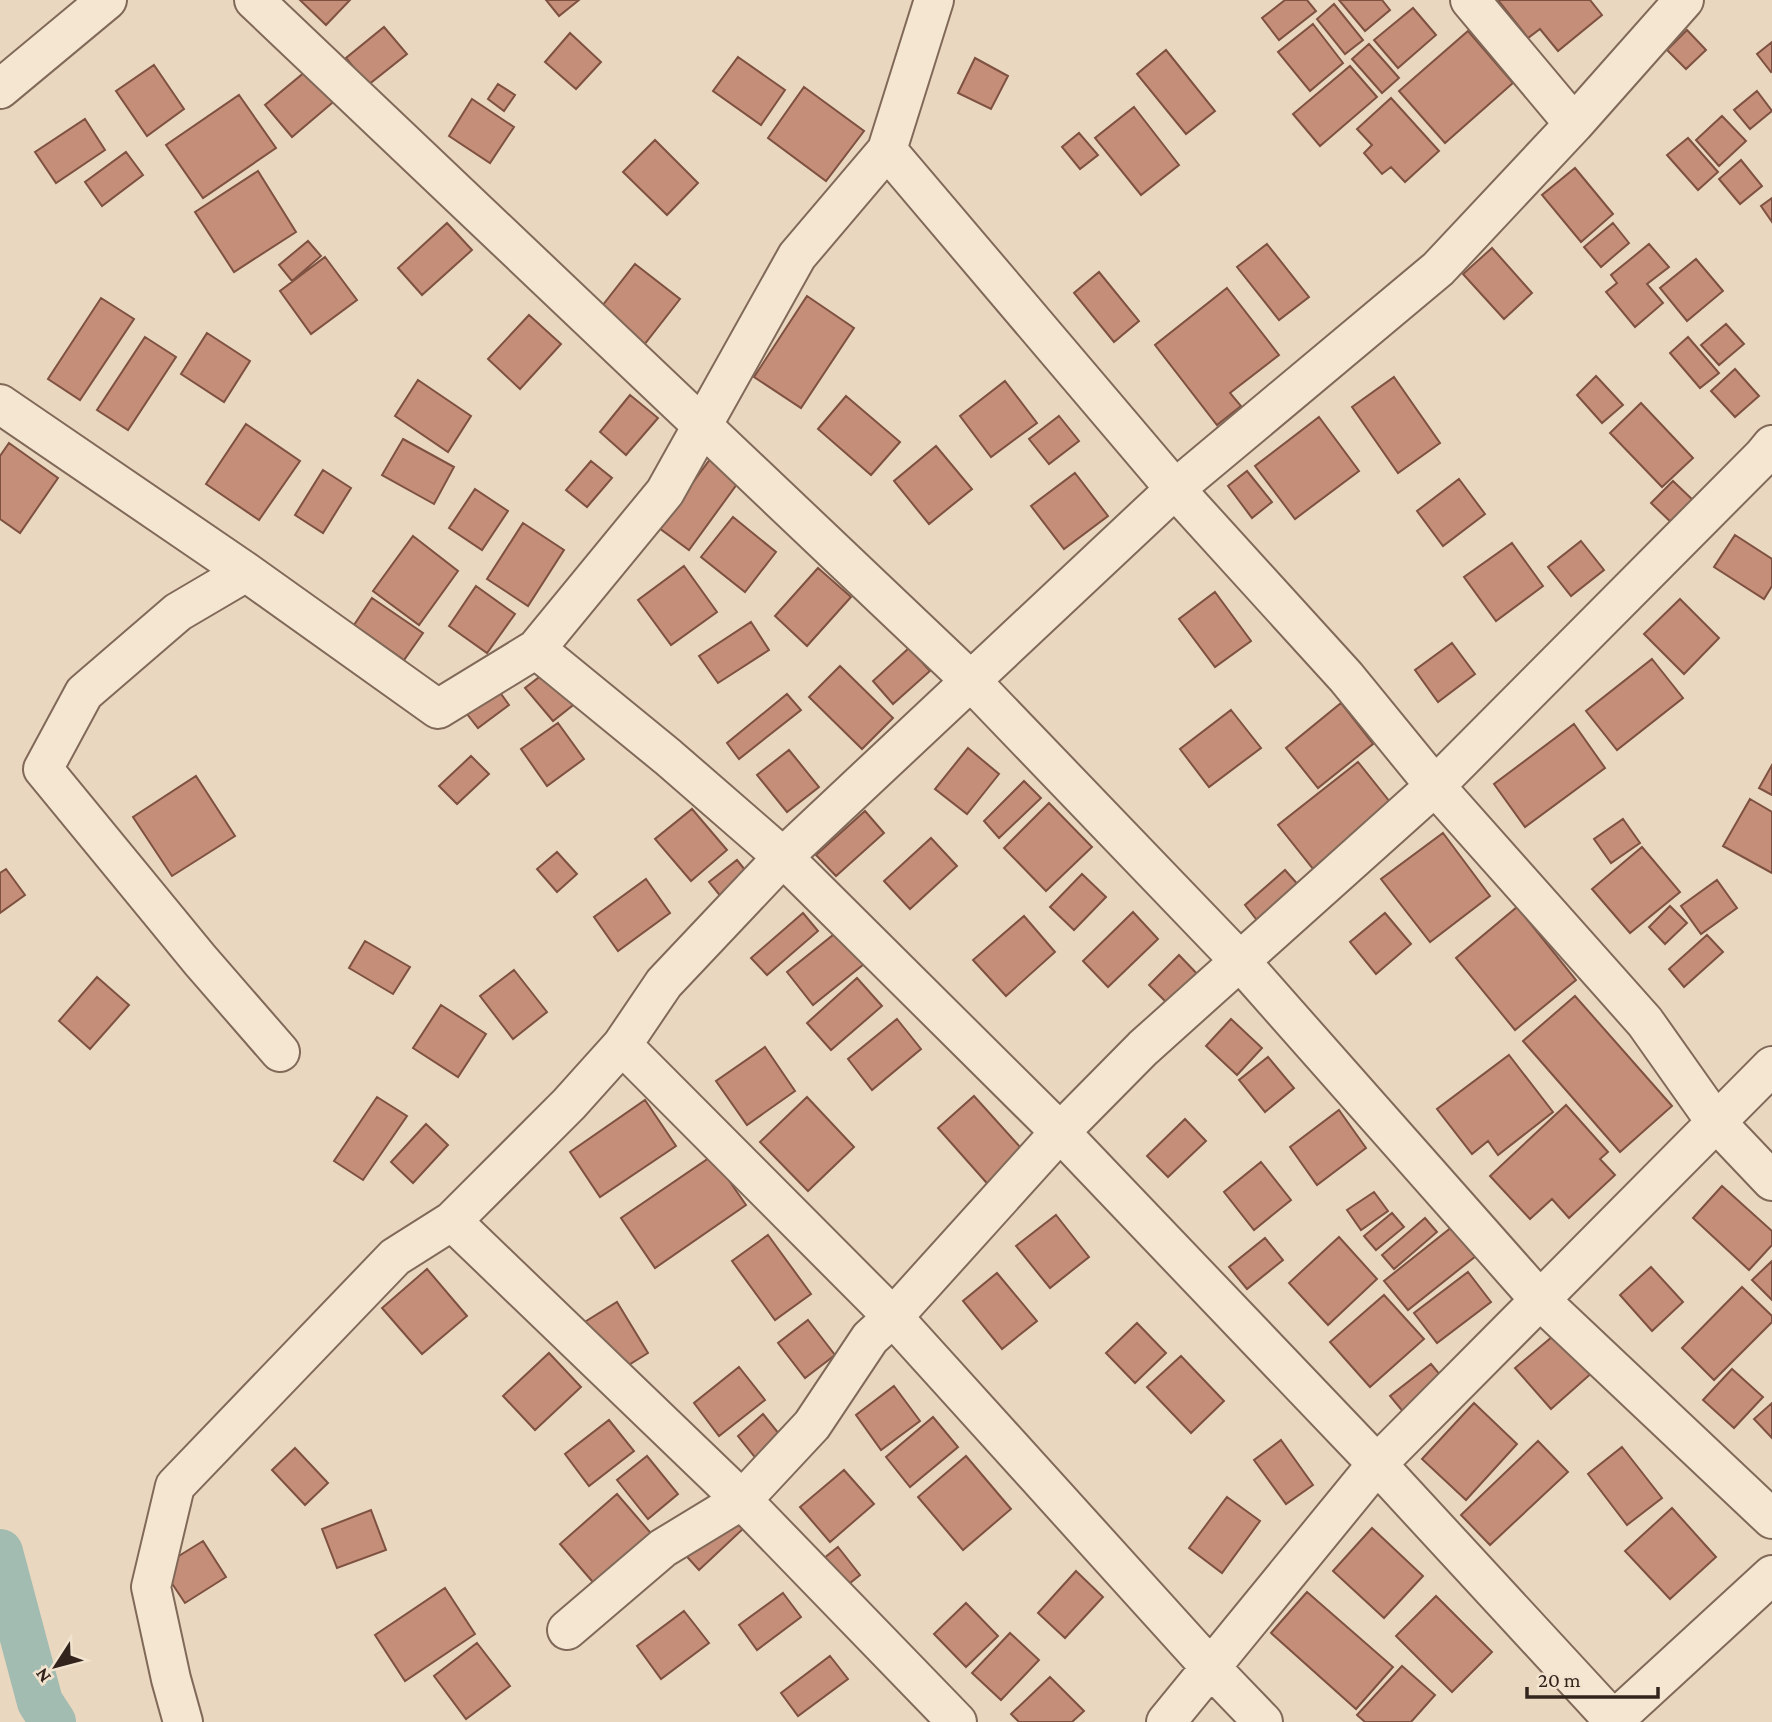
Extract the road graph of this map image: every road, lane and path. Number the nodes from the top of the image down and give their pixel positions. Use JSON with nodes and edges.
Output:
{"nodes":[{"id":1,"x":107,"y":0,"type":"edge"},
{"id":2,"x":254,"y":0,"type":"edge"},
{"id":3,"x":1470,"y":0,"type":"edge"},
{"id":4,"x":1684,"y":0,"type":"edge"},
{"id":5,"x":926,"y":5,"type":"edge"},
{"id":6,"x":0,"y":89,"type":"edge"},
{"id":7,"x":1574,"y":124,"type":"junction"},
{"id":8,"x":887,"y":150,"type":"junction"},
{"id":9,"x":0,"y":404,"type":"edge"},
{"id":10,"x":702,"y":425,"type":"junction"},
{"id":11,"x":1772,"y":445,"type":"edge"},
{"id":12,"x":1175,"y":489,"type":"junction"},
{"id":13,"x":246,"y":572,"type":"junction"},
{"id":14,"x":536,"y":649,"type":"junction"},
{"id":15,"x":970,"y":680,"type":"junction"},
{"id":16,"x":1435,"y":786,"type":"junction"},
{"id":17,"x":783,"y":857,"type":"junction"},
{"id":18,"x":1239,"y":960,"type":"junction"},
{"id":19,"x":622,"y":1045,"type":"junction"},
{"id":20,"x":280,"y":1052,"type":"dead end"},
{"id":21,"x":1772,"y":1066,"type":"edge"},
{"id":22,"x":1715,"y":1121,"type":"junction"},
{"id":23,"x":1060,"y":1132,"type":"junction"},
{"id":24,"x":1772,"y":1181,"type":"edge"},
{"id":25,"x":452,"y":1221,"type":"junction"},
{"id":26,"x":1539,"y":1299,"type":"junction"},
{"id":27,"x":893,"y":1317,"type":"junction"},
{"id":28,"x":1377,"y":1464,"type":"junction"},
{"id":29,"x":742,"y":1500,"type":"junction"},
{"id":30,"x":1772,"y":1519,"type":"edge"},
{"id":31,"x":1772,"y":1575,"type":"edge"},
{"id":32,"x":567,"y":1630,"type":"dead end"},
{"id":33,"x":1210,"y":1667,"type":"junction"},
{"id":34,"x":183,"y":1722,"type":"edge"},
{"id":35,"x":957,"y":1722,"type":"edge"},
{"id":36,"x":1166,"y":1722,"type":"edge"},
{"id":37,"x":1264,"y":1722,"type":"edge"},
{"id":38,"x":1613,"y":1722,"type":"edge"}],
"edges":[{"from":1,"to":6,"type":"street"},
{"from":2,"to":10,"type":"street"},
{"from":3,"to":7,"type":"street"},
{"from":4,"to":7,"type":"street"},
{"from":5,"to":8,"type":"street"},
{"from":7,"to":12,"type":"street"},
{"from":8,"to":10,"type":"street"},
{"from":8,"to":12,"type":"street"},
{"from":9,"to":13,"type":"street"},
{"from":10,"to":14,"type":"street"},
{"from":10,"to":15,"type":"street"},
{"from":11,"to":16,"type":"street"},
{"from":12,"to":15,"type":"street"},
{"from":12,"to":16,"type":"street"},
{"from":13,"to":14,"type":"street"},
{"from":13,"to":20,"type":"street"},
{"from":14,"to":17,"type":"street"},
{"from":15,"to":17,"type":"street"},
{"from":15,"to":18,"type":"street"},
{"from":16,"to":18,"type":"street"},
{"from":16,"to":22,"type":"street"},
{"from":17,"to":19,"type":"street"},
{"from":17,"to":23,"type":"street"},
{"from":18,"to":23,"type":"street"},
{"from":18,"to":26,"type":"street"},
{"from":19,"to":25,"type":"street"},
{"from":19,"to":27,"type":"street"},
{"from":21,"to":22,"type":"street"},
{"from":22,"to":24,"type":"street"},
{"from":22,"to":26,"type":"street"},
{"from":23,"to":27,"type":"street"},
{"from":23,"to":28,"type":"street"},
{"from":25,"to":29,"type":"street"},
{"from":25,"to":34,"type":"street"},
{"from":26,"to":28,"type":"street"},
{"from":26,"to":30,"type":"street"},
{"from":27,"to":29,"type":"street"},
{"from":27,"to":33,"type":"street"},
{"from":28,"to":33,"type":"street"},
{"from":28,"to":38,"type":"street"},
{"from":29,"to":32,"type":"street"},
{"from":29,"to":35,"type":"street"},
{"from":31,"to":38,"type":"street"},
{"from":33,"to":36,"type":"street"},
{"from":33,"to":37,"type":"street"}]}
